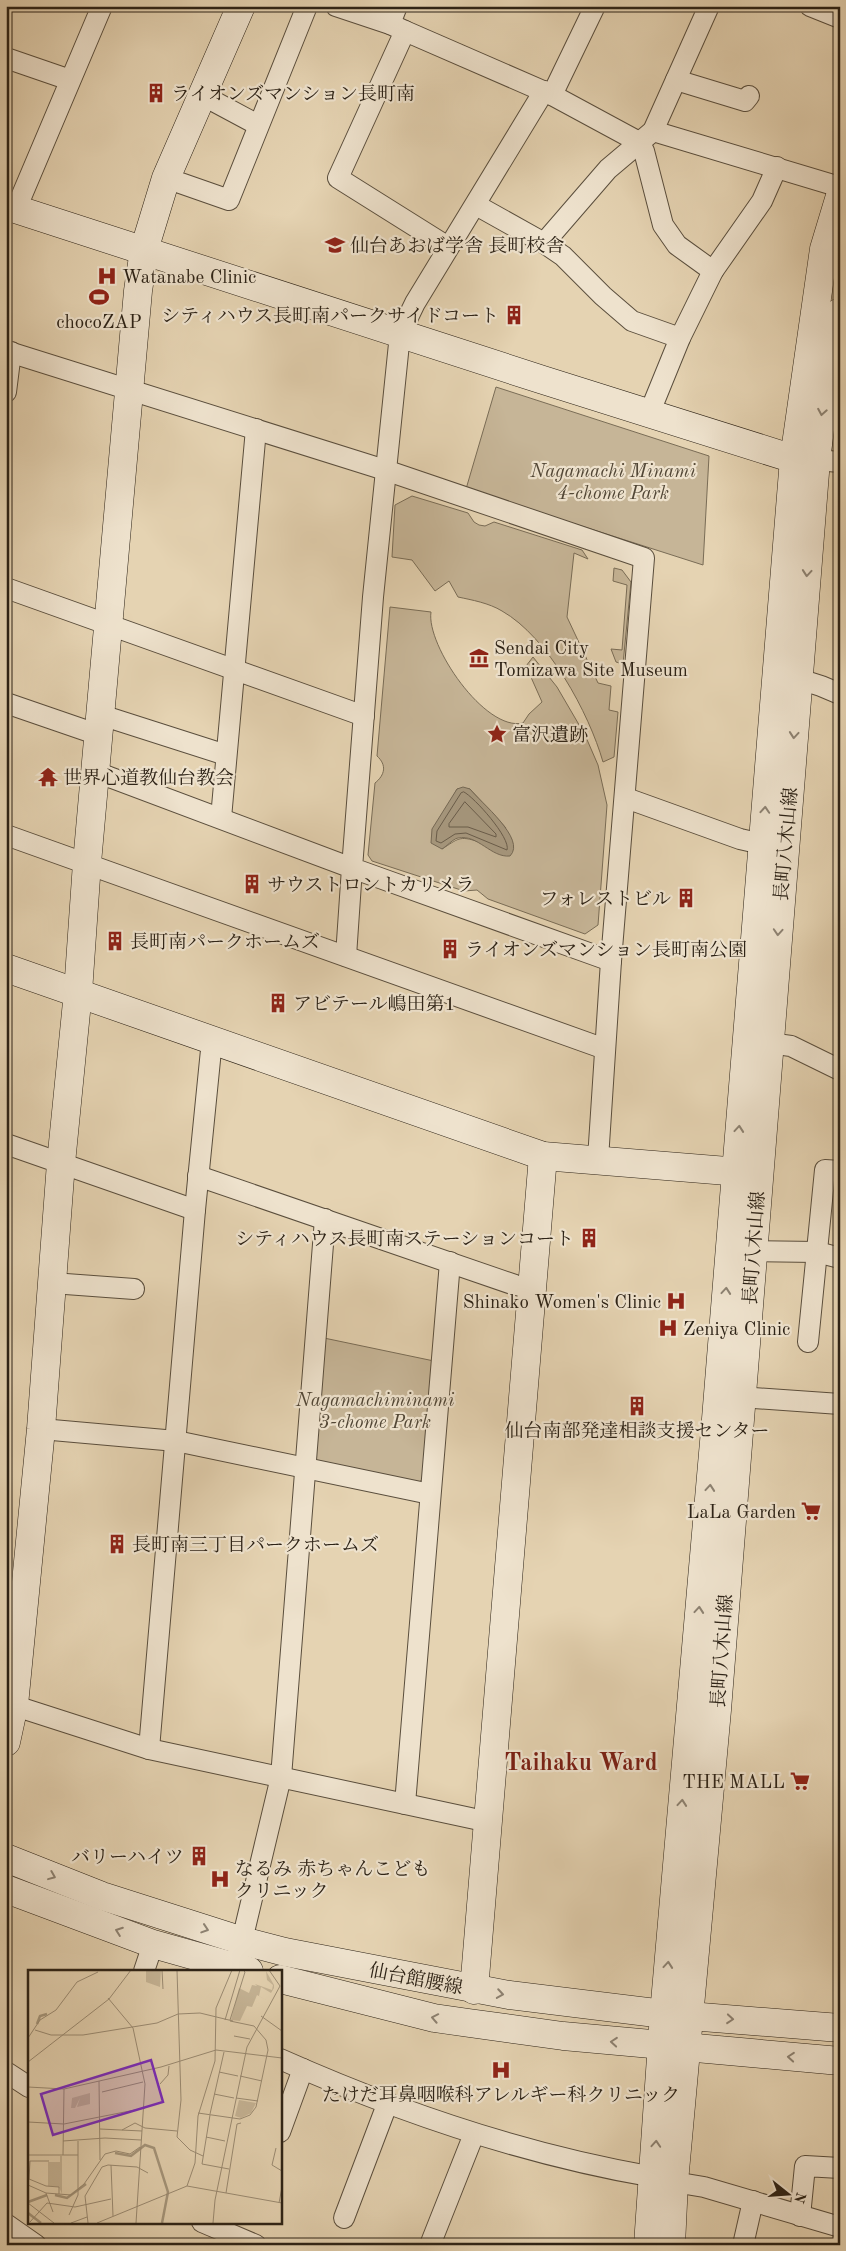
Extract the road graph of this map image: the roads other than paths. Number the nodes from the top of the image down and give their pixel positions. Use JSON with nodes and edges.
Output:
{"nodes":[{"id":1,"x":102,"y":6,"type":"edge"},
{"id":2,"x":241,"y":6,"type":"edge"},
{"id":3,"x":307,"y":6,"type":"edge"},
{"id":4,"x":336,"y":6,"type":"edge"},
{"id":5,"x":595,"y":6,"type":"edge"},
{"id":6,"x":709,"y":6,"type":"edge"},
{"id":7,"x":810,"y":6,"type":"edge"},
{"id":8,"x":840,"y":18,"type":"edge"},
{"id":9,"x":397,"y":21,"type":"edge"},
{"id":10,"x":6,"y":58,"type":"edge"},
{"id":11,"x":70,"y":80,"type":"junction"},
{"id":12,"x":676,"y":80,"type":"junction"},
{"id":13,"x":548,"y":93,"type":"junction"},
{"id":14,"x":202,"y":95,"type":"junction"},
{"id":15,"x":749,"y":96,"type":"dead end"},
{"id":16,"x":258,"y":125,"type":"junction"},
{"id":17,"x":646,"y":136,"type":"junction"},
{"id":18,"x":777,"y":167,"type":"junction"},
{"id":19,"x":166,"y":178,"type":"junction"},
{"id":20,"x":840,"y":187,"type":"edge"},
{"id":21,"x":840,"y":196,"type":"edge"},
{"id":22,"x":476,"y":205,"type":"junction"},
{"id":23,"x":11,"y":208,"type":"edge"},
{"id":24,"x":544,"y":243,"type":"junction"},
{"id":25,"x":448,"y":247,"type":"junction"},
{"id":26,"x":144,"y":250,"type":"junction"},
{"id":27,"x":713,"y":271,"type":"junction"},
{"id":28,"x":840,"y":312,"type":"edge"},
{"id":29,"x":400,"y":334,"type":"junction"},
{"id":30,"x":680,"y":338,"type":"junction"},
{"id":31,"x":9,"y":352,"type":"edge"},
{"id":32,"x":128,"y":388,"type":"junction"},
{"id":33,"x":6,"y":392,"type":"edge"},
{"id":34,"x":649,"y":414,"type":"junction"},
{"id":35,"x":256,"y":430,"type":"junction"},
{"id":36,"x":817,"y":461,"type":"edge"},
{"id":37,"x":385,"y":470,"type":"junction"},
{"id":38,"x":6,"y":588,"type":"edge"},
{"id":39,"x":109,"y":626,"type":"junction"},
{"id":40,"x":235,"y":670,"type":"junction"},
{"id":41,"x":799,"y":679,"type":"junction"},
{"id":42,"x":840,"y":694,"type":"edge"},
{"id":43,"x":6,"y":703,"type":"edge"},
{"id":44,"x":364,"y":716,"type":"junction"},
{"id":45,"x":100,"y":725,"type":"junction"},
{"id":46,"x":226,"y":755,"type":"junction"},
{"id":47,"x":96,"y":772,"type":"junction"},
{"id":48,"x":626,"y":798,"type":"junction"},
{"id":49,"x":221,"y":818,"type":"junction"},
{"id":50,"x":6,"y":835,"type":"edge"},
{"id":51,"x":774,"y":847,"type":"junction"},
{"id":52,"x":87,"y":863,"type":"junction"},
{"id":53,"x":352,"y":868,"type":"junction"},
{"id":54,"x":346,"y":956,"type":"junction"},
{"id":55,"x":611,"y":961,"type":"junction"},
{"id":56,"x":6,"y":968,"type":"edge"},
{"id":57,"x":78,"y":992,"type":"junction"},
{"id":58,"x":212,"y":1040,"type":"junction"},
{"id":59,"x":770,"y":1043,"type":"junction"},
{"id":60,"x":605,"y":1049,"type":"junction"},
{"id":61,"x":840,"y":1070,"type":"edge"},
{"id":62,"x":6,"y":1144,"type":"edge"},
{"id":63,"x":543,"y":1156,"type":"junction"},
{"id":64,"x":598,"y":1159,"type":"junction"},
{"id":65,"x":61,"y":1163,"type":"junction"},
{"id":66,"x":840,"y":1171,"type":"edge"},
{"id":67,"x":747,"y":1172,"type":"junction"},
{"id":68,"x":198,"y":1176,"type":"junction"},
{"id":69,"x":194,"y":1210,"type":"junction"},
{"id":70,"x":325,"y":1219,"type":"junction"},
{"id":71,"x":754,"y":1251,"type":"junction"},
{"id":72,"x":817,"y":1252,"type":"junction"},
{"id":73,"x":840,"y":1258,"type":"edge"},
{"id":74,"x":450,"y":1262,"type":"junction"},
{"id":75,"x":52,"y":1283,"type":"junction"},
{"id":76,"x":533,"y":1288,"type":"junction"},
{"id":77,"x":134,"y":1289,"type":"dead end"},
{"id":78,"x":808,"y":1342,"type":"dead end"},
{"id":79,"x":740,"y":1397,"type":"junction"},
{"id":80,"x":840,"y":1404,"type":"edge"},
{"id":81,"x":41,"y":1429,"type":"junction"},
{"id":82,"x":176,"y":1442,"type":"junction"},
{"id":83,"x":307,"y":1468,"type":"junction"},
{"id":84,"x":430,"y":1494,"type":"junction"},
{"id":85,"x":10,"y":1704,"type":"edge"},
{"id":86,"x":6,"y":1742,"type":"edge"},
{"id":87,"x":149,"y":1749,"type":"junction"},
{"id":88,"x":281,"y":1777,"type":"junction"},
{"id":89,"x":405,"y":1804,"type":"junction"},
{"id":90,"x":489,"y":1822,"type":"junction"},
{"id":91,"x":6,"y":1858,"type":"edge"},
{"id":92,"x":6,"y":1889,"type":"edge"},
{"id":93,"x":243,"y":1941,"type":"junction"},
{"id":94,"x":153,"y":1944,"type":"junction"},
{"id":95,"x":144,"y":1970,"type":"edge"},
{"id":96,"x":240,"y":1970,"type":"edge"},
{"id":97,"x":281,"y":1979,"type":"edge"},
{"id":98,"x":474,"y":1990,"type":"junction"},
{"id":99,"x":677,"y":2015,"type":"junction"},
{"id":100,"x":840,"y":2028,"type":"edge"},
{"id":101,"x":675,"y":2047,"type":"junction"},
{"id":102,"x":281,"y":2059,"type":"edge"},
{"id":103,"x":840,"y":2061,"type":"edge"},
{"id":104,"x":303,"y":2069,"type":"junction"},
{"id":105,"x":6,"y":2072,"type":"edge"},
{"id":106,"x":28,"y":2086,"type":"edge"},
{"id":107,"x":388,"y":2102,"type":"junction"},
{"id":108,"x":281,"y":2129,"type":"edge"},
{"id":109,"x":474,"y":2134,"type":"junction"},
{"id":110,"x":840,"y":2168,"type":"edge"},
{"id":111,"x":664,"y":2179,"type":"junction"},
{"id":112,"x":753,"y":2201,"type":"junction"},
{"id":113,"x":800,"y":2216,"type":"junction"},
{"id":114,"x":344,"y":2218,"type":"dead end"},
{"id":115,"x":6,"y":2224,"type":"edge"},
{"id":116,"x":207,"y":2224,"type":"edge"},
{"id":117,"x":840,"y":2227,"type":"edge"},
{"id":118,"x":36,"y":2245,"type":"edge"},
{"id":119,"x":256,"y":2245,"type":"edge"},
{"id":120,"x":430,"y":2245,"type":"edge"},
{"id":121,"x":648,"y":2245,"type":"edge"},
{"id":122,"x":671,"y":2245,"type":"edge"},
{"id":123,"x":743,"y":2245,"type":"edge"}],
"edges":[{"from":1,"to":11,"type":"street"},
{"from":2,"to":14,"type":"street"},
{"from":3,"to":16,"type":"street"},
{"from":4,"to":9,"type":"street"},
{"from":5,"to":13,"type":"street"},
{"from":6,"to":12,"type":"street"},
{"from":7,"to":8,"type":"street"},
{"from":9,"to":13,"type":"street"},
{"from":9,"to":25,"type":"street"},
{"from":10,"to":11,"type":"street"},
{"from":11,"to":23,"type":"street"},
{"from":12,"to":15,"type":"street"},
{"from":12,"to":17,"type":"street"},
{"from":13,"to":17,"type":"street"},
{"from":13,"to":22,"type":"street"},
{"from":14,"to":16,"type":"street"},
{"from":14,"to":19,"type":"street"},
{"from":16,"to":19,"type":"street"},
{"from":17,"to":18,"type":"street"},
{"from":17,"to":24,"type":"street"},
{"from":17,"to":27,"type":"street"},
{"from":18,"to":20,"type":"street"},
{"from":18,"to":27,"type":"street"},
{"from":19,"to":26,"type":"street"},
{"from":21,"to":36,"type":"street"},
{"from":22,"to":24,"type":"street"},
{"from":22,"to":25,"type":"street"},
{"from":23,"to":26,"type":"street"},
{"from":24,"to":30,"type":"street"},
{"from":25,"to":29,"type":"street"},
{"from":26,"to":29,"type":"street"},
{"from":26,"to":32,"type":"street"},
{"from":27,"to":30,"type":"street"},
{"from":28,"to":36,"type":"street","name":"長町八木山線","one_way":true},
{"from":29,"to":34,"type":"street"},
{"from":29,"to":37,"type":"street"},
{"from":30,"to":34,"type":"street"},
{"from":31,"to":32,"type":"street"},
{"from":31,"to":33,"type":"street"},
{"from":32,"to":35,"type":"street"},
{"from":32,"to":39,"type":"street"},
{"from":34,"to":36,"type":"street"},
{"from":35,"to":37,"type":"street"},
{"from":35,"to":40,"type":"street"},
{"from":36,"to":41,"type":"street","name":"長町八木山線","one_way":true},
{"from":51,"to":36,"type":"street","one_way":true},
{"from":37,"to":44,"type":"street"},
{"from":37,"to":48,"type":"street"},
{"from":38,"to":39,"type":"street"},
{"from":39,"to":40,"type":"street"},
{"from":39,"to":45,"type":"street"},
{"from":40,"to":44,"type":"street"},
{"from":40,"to":46,"type":"street"},
{"from":41,"to":42,"type":"street"},
{"from":41,"to":51,"type":"street","name":"長町八木山線","one_way":true},
{"from":43,"to":45,"type":"street"},
{"from":44,"to":53,"type":"street"},
{"from":45,"to":46,"type":"street"},
{"from":45,"to":47,"type":"street"},
{"from":46,"to":49,"type":"street"},
{"from":47,"to":49,"type":"street"},
{"from":47,"to":52,"type":"street"},
{"from":48,"to":51,"type":"street"},
{"from":48,"to":55,"type":"street"},
{"from":49,"to":53,"type":"street"},
{"from":50,"to":52,"type":"street"},
{"from":51,"to":59,"type":"street","name":"長町八木山線","one_way":true},
{"from":67,"to":51,"type":"street","one_way":true},
{"from":52,"to":54,"type":"street"},
{"from":52,"to":57,"type":"street"},
{"from":53,"to":54,"type":"street"},
{"from":53,"to":55,"type":"street"},
{"from":54,"to":60,"type":"street"},
{"from":55,"to":60,"type":"street"},
{"from":56,"to":57,"type":"street"},
{"from":57,"to":58,"type":"street"},
{"from":57,"to":65,"type":"street"},
{"from":58,"to":63,"type":"street"},
{"from":58,"to":68,"type":"street"},
{"from":59,"to":61,"type":"street"},
{"from":59,"to":67,"type":"street","name":"長町八木山線"},
{"from":60,"to":64,"type":"street"},
{"from":62,"to":65,"type":"street"},
{"from":63,"to":64,"type":"street"},
{"from":63,"to":76,"type":"street"},
{"from":64,"to":67,"type":"street"},
{"from":65,"to":69,"type":"street"},
{"from":65,"to":75,"type":"street"},
{"from":66,"to":72,"type":"street"},
{"from":67,"to":71,"type":"street","name":"長町八木山線"},
{"from":99,"to":67,"type":"street","one_way":true},
{"from":68,"to":69,"type":"street"},
{"from":68,"to":70,"type":"street"},
{"from":69,"to":82,"type":"street"},
{"from":70,"to":74,"type":"street"},
{"from":70,"to":83,"type":"street"},
{"from":71,"to":72,"type":"street"},
{"from":71,"to":79,"type":"street","name":"長町八木山線"},
{"from":72,"to":73,"type":"street"},
{"from":72,"to":78,"type":"street"},
{"from":74,"to":76,"type":"street"},
{"from":74,"to":84,"type":"street"},
{"from":75,"to":77,"type":"street"},
{"from":75,"to":81,"type":"street"},
{"from":76,"to":90,"type":"street"},
{"from":79,"to":80,"type":"street"},
{"from":79,"to":99,"type":"street","name":"長町八木山線"},
{"from":81,"to":82,"type":"street"},
{"from":81,"to":85,"type":"street"},
{"from":82,"to":83,"type":"street"},
{"from":82,"to":87,"type":"street"},
{"from":83,"to":84,"type":"street"},
{"from":83,"to":88,"type":"street"},
{"from":84,"to":89,"type":"street"},
{"from":85,"to":86,"type":"street"},
{"from":85,"to":87,"type":"street"},
{"from":87,"to":88,"type":"street"},
{"from":88,"to":89,"type":"street"},
{"from":88,"to":93,"type":"street"},
{"from":89,"to":90,"type":"street"},
{"from":90,"to":98,"type":"street"},
{"from":91,"to":93,"type":"street","name":"仙台館腰線","one_way":true},
{"from":94,"to":92,"type":"street","one_way":true},
{"from":93,"to":96,"type":"street"},
{"from":93,"to":98,"type":"street","name":"仙台館腰線"},
{"from":94,"to":95,"type":"street"},
{"from":94,"to":96,"type":"street"},
{"from":101,"to":97,"type":"street","name":"仙台館腰線","one_way":true},
{"from":98,"to":99,"type":"street","name":"仙台館腰線","one_way":true},
{"from":99,"to":100,"type":"street","name":"仙台館腰線","one_way":true},
{"from":99,"to":101,"type":"street"},
{"from":103,"to":101,"type":"street","name":"仙台館腰線","one_way":true},
{"from":101,"to":111,"type":"street"},
{"from":102,"to":104,"type":"street"},
{"from":104,"to":107,"type":"street"},
{"from":104,"to":108,"type":"street"},
{"from":105,"to":106,"type":"street"},
{"from":107,"to":109,"type":"street"},
{"from":107,"to":114,"type":"street"},
{"from":109,"to":111,"type":"street"},
{"from":109,"to":120,"type":"street"},
{"from":110,"to":113,"type":"street"},
{"from":111,"to":112,"type":"street"},
{"from":111,"to":121,"type":"street"},
{"from":111,"to":122,"type":"street"},
{"from":112,"to":113,"type":"street"},
{"from":112,"to":123,"type":"street"},
{"from":113,"to":117,"type":"street"},
{"from":115,"to":118,"type":"street"},
{"from":116,"to":119,"type":"street"}]}
